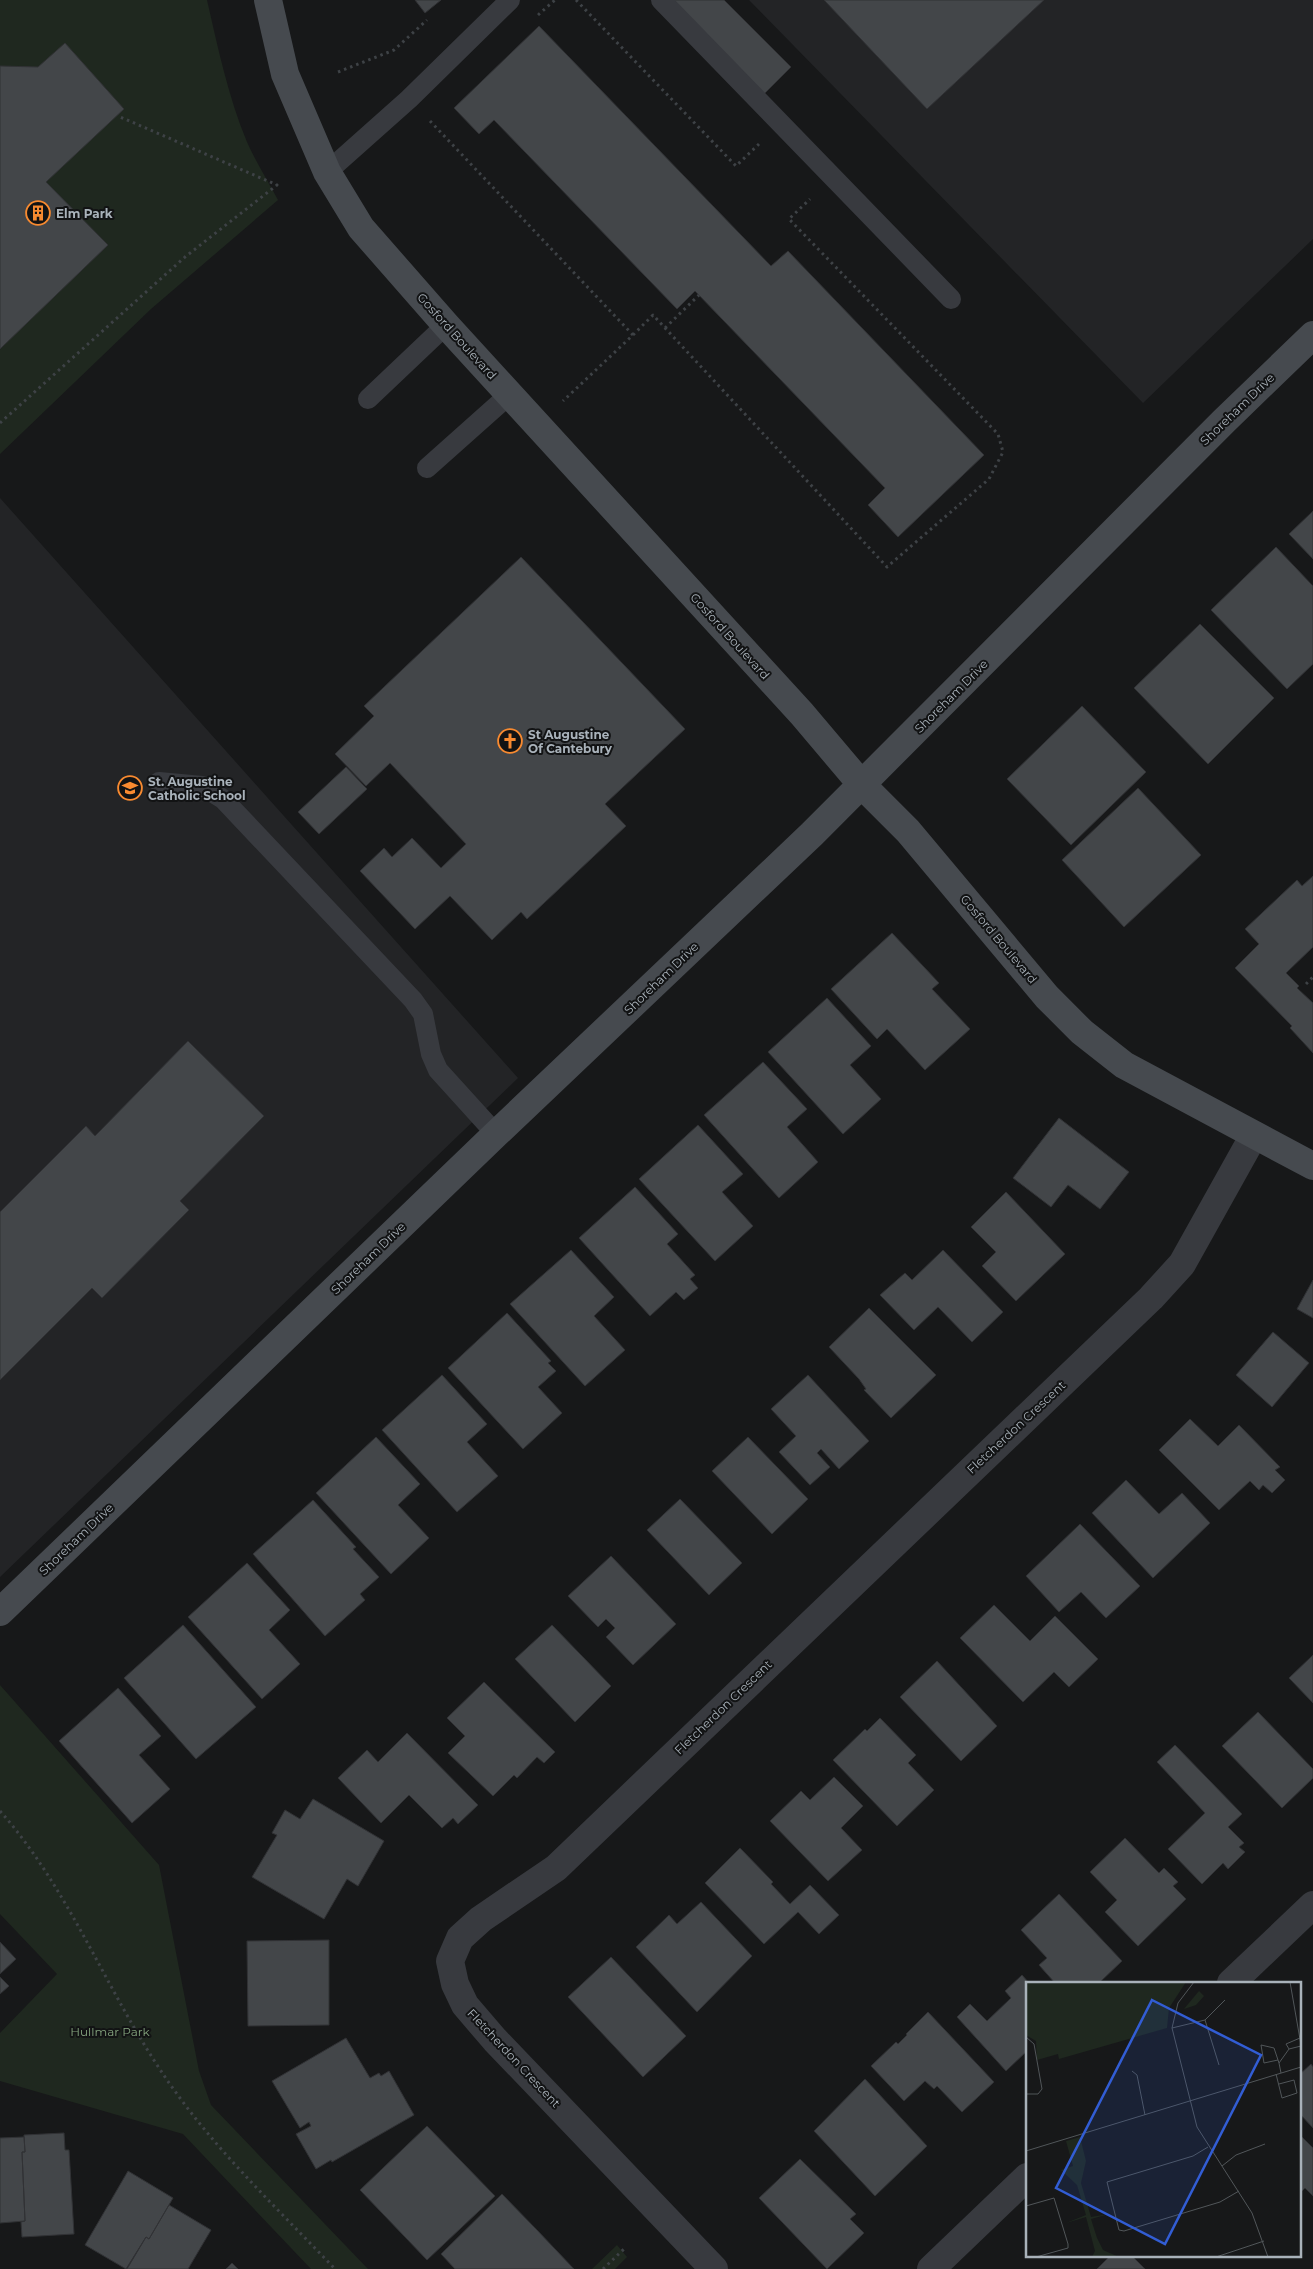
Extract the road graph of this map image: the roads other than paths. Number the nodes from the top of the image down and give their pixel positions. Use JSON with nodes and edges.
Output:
{"nodes":[{"id":1,"x":268,"y":0,"type":"edge"},
{"id":2,"x":510,"y":0,"type":"edge"},
{"id":3,"x":661,"y":0,"type":"edge"},
{"id":4,"x":327,"y":172,"type":"junction"},
{"id":5,"x":951,"y":299,"type":"dead end"},
{"id":6,"x":446,"y":325,"type":"junction"},
{"id":7,"x":1313,"y":335,"type":"edge"},
{"id":8,"x":510,"y":394,"type":"junction"},
{"id":9,"x":368,"y":399,"type":"dead end"},
{"id":10,"x":428,"y":468,"type":"dead end"},
{"id":11,"x":160,"y":782,"type":"dead end"},
{"id":12,"x":862,"y":785,"type":"junction"},
{"id":13,"x":496,"y":1134,"type":"junction"},
{"id":14,"x":1254,"y":1135,"type":"junction"},
{"id":15,"x":1313,"y":1166,"type":"edge"},
{"id":16,"x":0,"y":1612,"type":"edge"},
{"id":17,"x":1313,"y":1905,"type":"edge"},
{"id":18,"x":1232,"y":1982,"type":"edge"},
{"id":19,"x":1026,"y":2178,"type":"edge"},
{"id":20,"x":714,"y":2269,"type":"edge"},
{"id":21,"x":931,"y":2269,"type":"edge"}],
"edges":[{"from":1,"to":4,"type":"street","name":"Gosford Boulevard"},
{"from":2,"to":4,"type":"lane"},
{"from":3,"to":5,"type":"lane"},
{"from":4,"to":6,"type":"street","name":"Gosford Boulevard"},
{"from":6,"to":8,"type":"street","name":"Gosford Boulevard"},
{"from":6,"to":9,"type":"lane"},
{"from":7,"to":12,"type":"street","name":"Shoreham Drive"},
{"from":8,"to":10,"type":"lane"},
{"from":8,"to":12,"type":"street","name":"Gosford Boulevard"},
{"from":11,"to":13,"type":"lane"},
{"from":12,"to":13,"type":"street","name":"Shoreham Drive"},
{"from":12,"to":14,"type":"street","name":"Gosford Boulevard"},
{"from":13,"to":16,"type":"street","name":"Shoreham Drive"},
{"from":14,"to":15,"type":"street","name":"Gosford Boulevard"},
{"from":14,"to":20,"type":"street","name":"Fletcherdon Crescent"},
{"from":17,"to":18,"type":"street"},
{"from":19,"to":21,"type":"street"}]}
